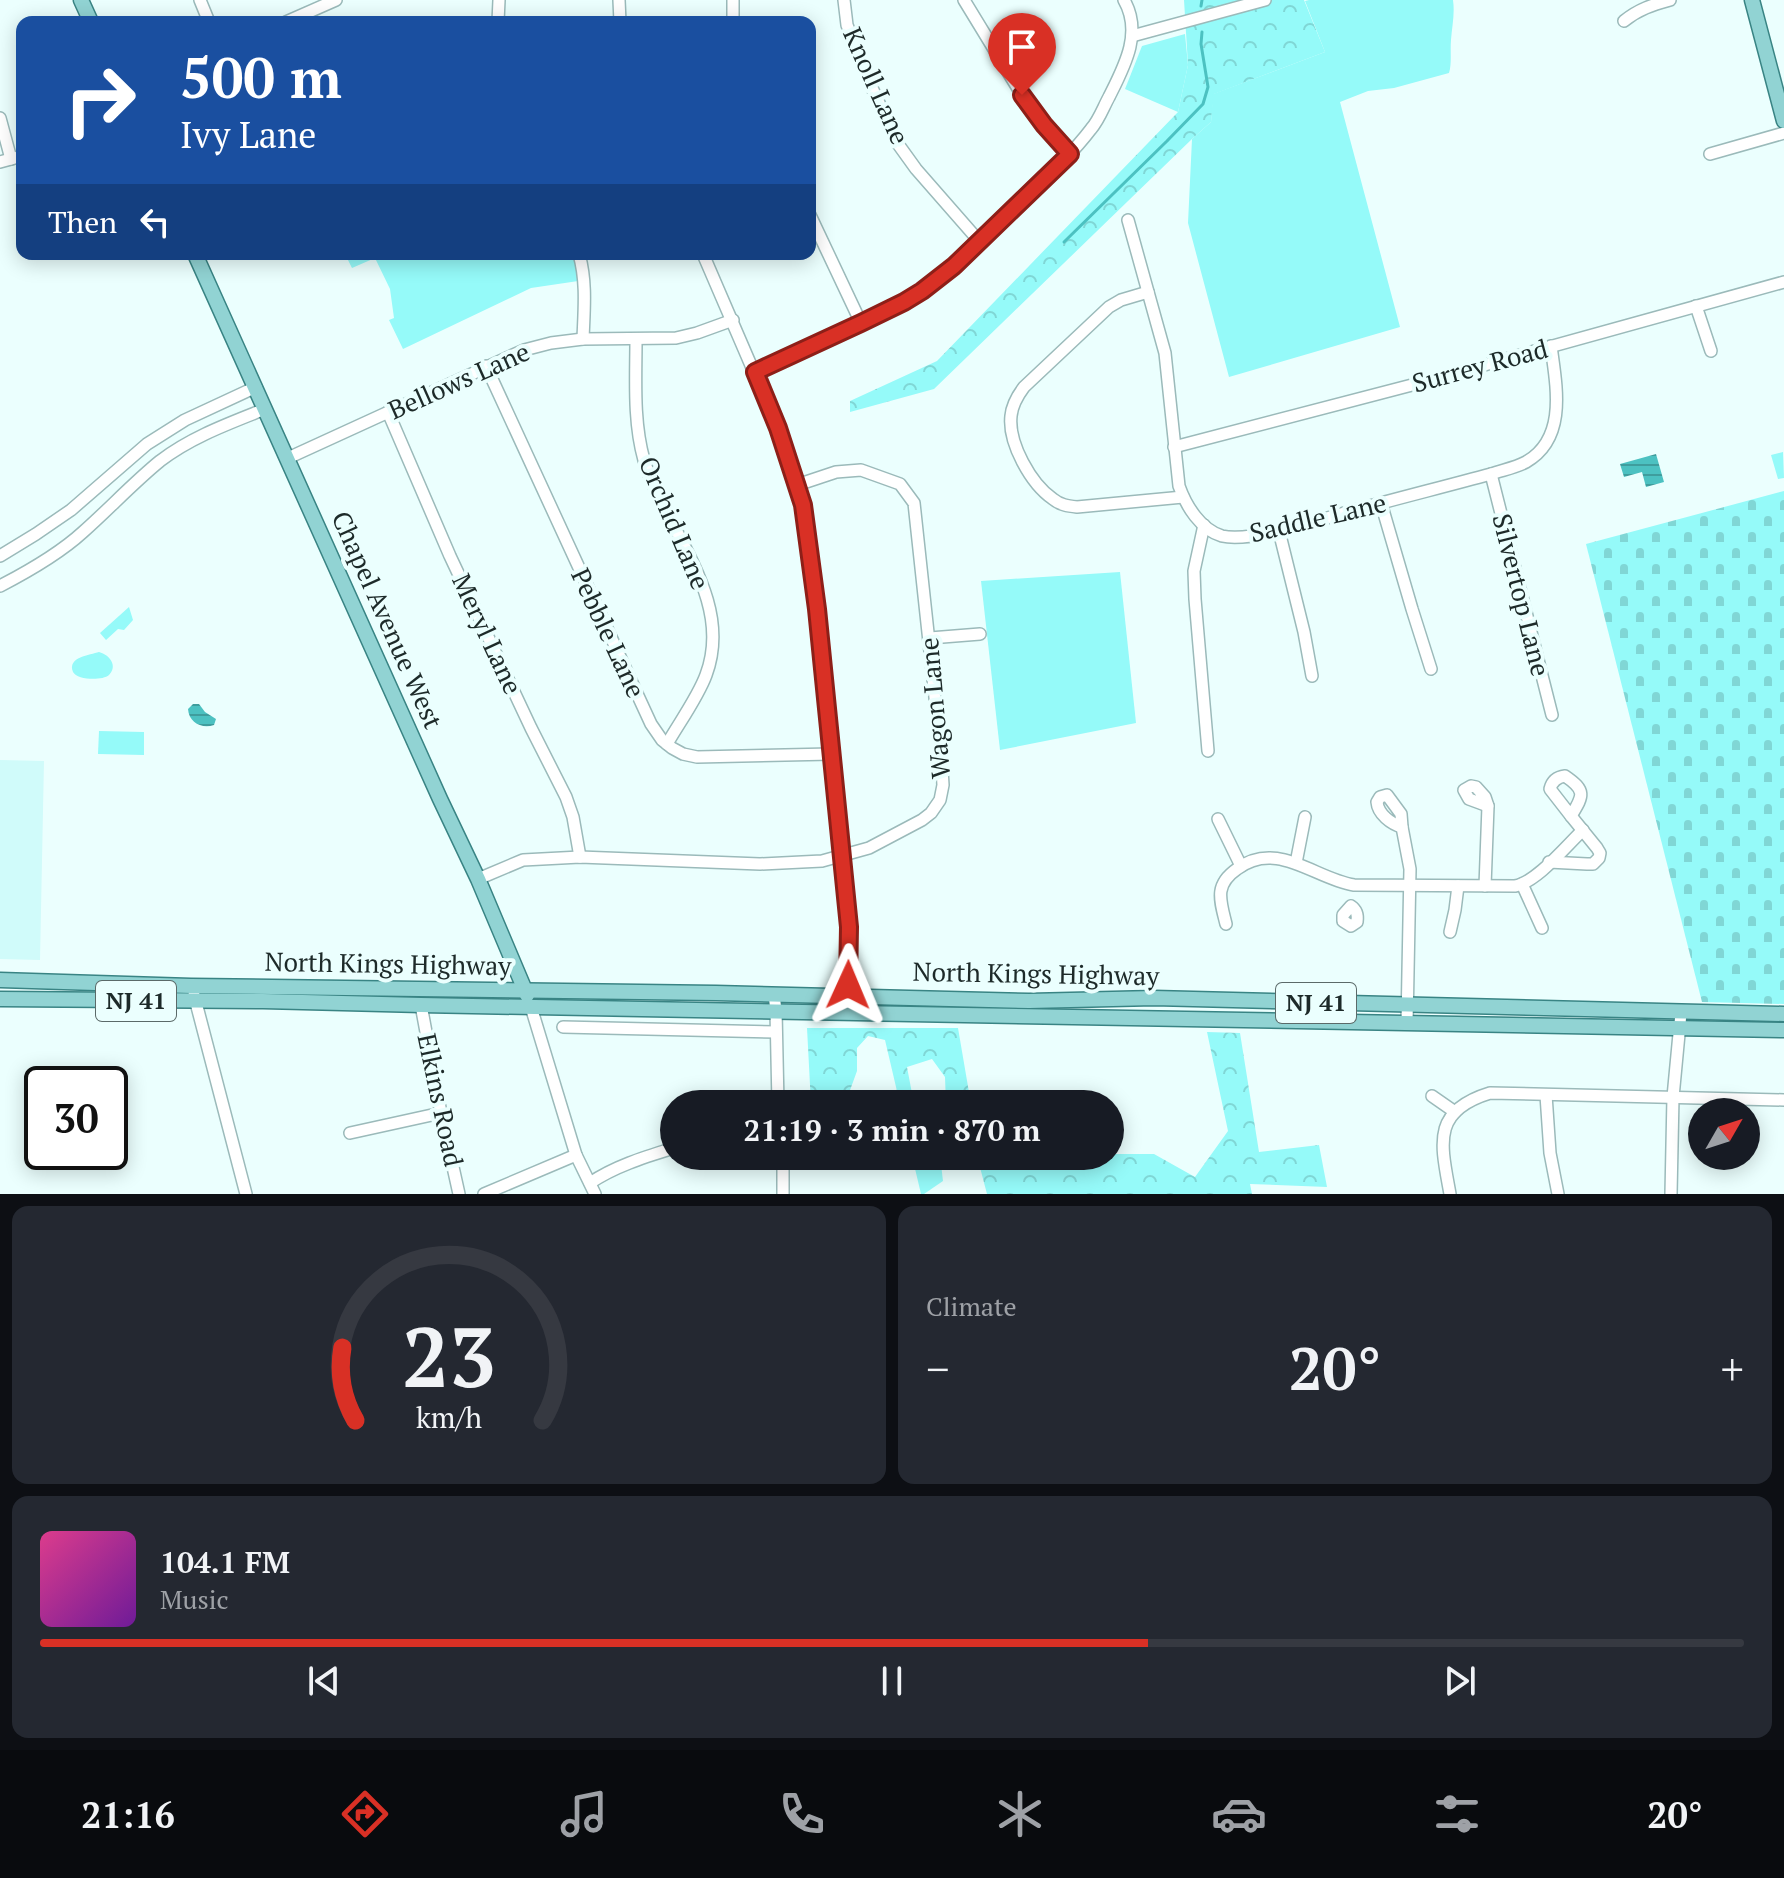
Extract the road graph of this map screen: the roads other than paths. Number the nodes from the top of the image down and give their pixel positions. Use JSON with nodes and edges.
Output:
{"nodes":[{"id":1,"x":336,"y":0,"type":"edge"},
{"id":2,"x":844,"y":0,"type":"edge"},
{"id":3,"x":964,"y":0,"type":"edge"},
{"id":4,"x":1124,"y":0,"type":"edge"},
{"id":5,"x":1265,"y":0,"type":"edge"},
{"id":6,"x":1670,"y":0,"type":"edge"},
{"id":7,"x":1752,"y":0,"type":"edge"},
{"id":8,"x":300,"y":16,"type":"edge"},
{"id":9,"x":1624,"y":21,"type":"dead end"},
{"id":10,"x":1132,"y":36,"type":"junction"},
{"id":11,"x":1778,"y":78,"type":"edge"},
{"id":12,"x":0,"y":118,"type":"edge"},
{"id":13,"x":1784,"y":121,"type":"edge"},
{"id":14,"x":1784,"y":133,"type":"edge"},
{"id":15,"x":1070,"y":154,"type":"junction"},
{"id":16,"x":1710,"y":154,"type":"dead end"},
{"id":17,"x":11,"y":159,"type":"edge"},
{"id":18,"x":1128,"y":220,"type":"dead end"},
{"id":19,"x":816,"y":228,"type":"edge"},
{"id":20,"x":979,"y":241,"type":"junction"},
{"id":21,"x":198,"y":260,"type":"edge"},
{"id":22,"x":580,"y":260,"type":"edge"},
{"id":23,"x":706,"y":260,"type":"edge"},
{"id":24,"x":1784,"y":282,"type":"edge"},
{"id":25,"x":1148,"y":292,"type":"junction"},
{"id":26,"x":1696,"y":306,"type":"junction"},
{"id":27,"x":733,"y":320,"type":"junction"},
{"id":28,"x":861,"y":323,"type":"junction"},
{"id":29,"x":583,"y":339,"type":"junction"},
{"id":30,"x":636,"y":339,"type":"junction"},
{"id":31,"x":1551,"y":346,"type":"junction"},
{"id":32,"x":1711,"y":351,"type":"dead end"},
{"id":33,"x":486,"y":366,"type":"junction"},
{"id":34,"x":755,"y":372,"type":"junction"},
{"id":35,"x":256,"y":387,"type":"junction"},
{"id":36,"x":265,"y":409,"type":"junction"},
{"id":37,"x":388,"y":412,"type":"junction"},
{"id":38,"x":1174,"y":447,"type":"junction"},
{"id":39,"x":288,"y":458,"type":"junction"},
{"id":40,"x":1491,"y":474,"type":"junction"},
{"id":41,"x":797,"y":485,"type":"junction"},
{"id":42,"x":1183,"y":497,"type":"junction"},
{"id":43,"x":1381,"y":503,"type":"junction"},
{"id":44,"x":1204,"y":525,"type":"junction"},
{"id":45,"x":1279,"y":531,"type":"junction"},
{"id":46,"x":0,"y":556,"type":"edge"},
{"id":47,"x":0,"y":586,"type":"edge"},
{"id":48,"x":980,"y":634,"type":"dead end"},
{"id":49,"x":930,"y":638,"type":"junction"},
{"id":50,"x":1431,"y":669,"type":"dead end"},
{"id":51,"x":1312,"y":676,"type":"dead end"},
{"id":52,"x":1552,"y":715,"type":"dead end"},
{"id":53,"x":667,"y":744,"type":"junction"},
{"id":54,"x":1208,"y":751,"type":"dead end"},
{"id":55,"x":831,"y":754,"type":"junction"},
{"id":56,"x":1488,"y":806,"type":"dead end"},
{"id":57,"x":1571,"y":816,"type":"dead end"},
{"id":58,"x":1305,"y":817,"type":"dead end"},
{"id":59,"x":1218,"y":819,"type":"dead end"},
{"id":60,"x":1402,"y":827,"type":"dead end"},
{"id":61,"x":1583,"y":830,"type":"junction"},
{"id":62,"x":842,"y":854,"type":"junction"},
{"id":63,"x":580,"y":857,"type":"junction"},
{"id":64,"x":1549,"y":862,"type":"junction"},
{"id":65,"x":1296,"y":863,"type":"junction"},
{"id":66,"x":1241,"y":866,"type":"junction"},
{"id":67,"x":478,"y":879,"type":"junction"},
{"id":68,"x":1522,"y":884,"type":"junction"},
{"id":69,"x":1410,"y":886,"type":"junction"},
{"id":70,"x":1458,"y":886,"type":"junction"},
{"id":71,"x":1485,"y":886,"type":"junction"},
{"id":72,"x":1226,"y":924,"type":"dead end"},
{"id":73,"x":1542,"y":928,"type":"dead end"},
{"id":74,"x":1450,"y":932,"type":"dead end"},
{"id":75,"x":0,"y":980,"type":"edge"},
{"id":76,"x":525,"y":990,"type":"junction"},
{"id":77,"x":193,"y":994,"type":"junction"},
{"id":78,"x":774,"y":994,"type":"junction"},
{"id":79,"x":848,"y":996,"type":"junction"},
{"id":80,"x":0,"y":999,"type":"edge"},
{"id":81,"x":421,"y":1005,"type":"junction"},
{"id":82,"x":1408,"y":1005,"type":"junction"},
{"id":83,"x":531,"y":1007,"type":"junction"},
{"id":84,"x":554,"y":1007,"type":"junction"},
{"id":85,"x":776,"y":1011,"type":"junction"},
{"id":86,"x":848,"y":1012,"type":"junction"},
{"id":87,"x":1784,"y":1014,"type":"edge"},
{"id":88,"x":1681,"y":1020,"type":"junction"},
{"id":89,"x":1407,"y":1023,"type":"junction"},
{"id":90,"x":563,"y":1027,"type":"dead end"},
{"id":91,"x":579,"y":1027,"type":"junction"},
{"id":92,"x":1784,"y":1030,"type":"edge"},
{"id":93,"x":776,"y":1032,"type":"junction"},
{"id":94,"x":778,"y":1090,"type":"edge"},
{"id":95,"x":1546,"y":1095,"type":"junction"},
{"id":96,"x":1432,"y":1096,"type":"dead end"},
{"id":97,"x":1673,"y":1097,"type":"junction"},
{"id":98,"x":1784,"y":1100,"type":"edge"},
{"id":99,"x":1455,"y":1112,"type":"junction"},
{"id":100,"x":441,"y":1113,"type":"junction"},
{"id":101,"x":350,"y":1133,"type":"dead end"},
{"id":102,"x":660,"y":1152,"type":"edge"},
{"id":103,"x":576,"y":1155,"type":"junction"},
{"id":104,"x":783,"y":1170,"type":"edge"},
{"id":105,"x":592,"y":1189,"type":"edge"},
{"id":106,"x":246,"y":1194,"type":"edge"},
{"id":107,"x":459,"y":1194,"type":"edge"},
{"id":108,"x":484,"y":1194,"type":"edge"},
{"id":109,"x":783,"y":1194,"type":"edge"},
{"id":110,"x":1450,"y":1194,"type":"edge"},
{"id":111,"x":1558,"y":1194,"type":"edge"},
{"id":112,"x":1671,"y":1194,"type":"edge"}],
"edges":[{"from":1,"to":8,"type":"street"},
{"from":2,"to":20,"type":"street","name":"Knoll Lane"},
{"from":3,"to":15,"type":"street"},
{"from":4,"to":10,"type":"street"},
{"from":5,"to":10,"type":"street"},
{"from":6,"to":9,"type":"street"},
{"from":7,"to":11,"type":"main road"},
{"from":10,"to":15,"type":"street"},
{"from":11,"to":13,"type":"main road"},
{"from":12,"to":17,"type":"street"},
{"from":14,"to":16,"type":"street"},
{"from":15,"to":20,"type":"street"},
{"from":18,"to":25,"type":"street"},
{"from":19,"to":28,"type":"street"},
{"from":20,"to":28,"type":"street"},
{"from":21,"to":35,"type":"main road","name":"Chapel Avenue West"},
{"from":22,"to":29,"type":"street"},
{"from":23,"to":27,"type":"street"},
{"from":24,"to":26,"type":"street","name":"Surrey Road"},
{"from":25,"to":38,"type":"street"},
{"from":25,"to":42,"type":"street"},
{"from":26,"to":31,"type":"street","name":"Surrey Road"},
{"from":26,"to":32,"type":"street"},
{"from":27,"to":30,"type":"street","name":"Bellows Lane"},
{"from":27,"to":34,"type":"street"},
{"from":28,"to":34,"type":"street"},
{"from":29,"to":30,"type":"street","name":"Bellows Lane"},
{"from":29,"to":33,"type":"street","name":"Bellows Lane"},
{"from":30,"to":53,"type":"street","name":"Orchid Lane"},
{"from":31,"to":38,"type":"street","name":"Surrey Road"},
{"from":31,"to":40,"type":"street","name":"Saddle Lane"},
{"from":33,"to":37,"type":"street","name":"Bellows Lane"},
{"from":33,"to":53,"type":"street","name":"Pebble Lane"},
{"from":34,"to":41,"type":"street"},
{"from":35,"to":36,"type":"main road","name":"Chapel Avenue West"},
{"from":35,"to":46,"type":"street"},
{"from":36,"to":39,"type":"main road","name":"Chapel Avenue West"},
{"from":36,"to":47,"type":"street"},
{"from":37,"to":39,"type":"street","name":"Bellows Lane"},
{"from":37,"to":63,"type":"street","name":"Meryl Lane"},
{"from":38,"to":42,"type":"street"},
{"from":39,"to":67,"type":"main road","name":"Chapel Avenue West"},
{"from":40,"to":43,"type":"street","name":"Saddle Lane"},
{"from":40,"to":52,"type":"street","name":"Silvertop Lane"},
{"from":41,"to":49,"type":"street","name":"Wagon Lane"},
{"from":41,"to":55,"type":"street"},
{"from":42,"to":44,"type":"street"},
{"from":43,"to":45,"type":"street","name":"Saddle Lane"},
{"from":43,"to":50,"type":"street"},
{"from":44,"to":45,"type":"street","name":"Saddle Lane"},
{"from":44,"to":54,"type":"street"},
{"from":45,"to":51,"type":"street"},
{"from":48,"to":49,"type":"street"},
{"from":49,"to":62,"type":"street","name":"Wagon Lane"},
{"from":53,"to":55,"type":"street"},
{"from":55,"to":62,"type":"street"},
{"from":56,"to":71,"type":"street"},
{"from":57,"to":61,"type":"street"},
{"from":58,"to":65,"type":"street"},
{"from":59,"to":66,"type":"street"},
{"from":60,"to":69,"type":"street"},
{"from":61,"to":64,"type":"street"},
{"from":61,"to":64,"type":"street"},
{"from":62,"to":63,"type":"street","name":"Wagon Lane"},
{"from":62,"to":79,"type":"street"},
{"from":63,"to":67,"type":"street","name":"Wagon Lane"},
{"from":64,"to":68,"type":"street"},
{"from":65,"to":66,"type":"street"},
{"from":65,"to":69,"type":"street"},
{"from":66,"to":72,"type":"street"},
{"from":67,"to":76,"type":"main road","name":"Chapel Avenue West"},
{"from":68,"to":71,"type":"street"},
{"from":68,"to":73,"type":"street"},
{"from":69,"to":70,"type":"street"},
{"from":69,"to":82,"type":"street"},
{"from":70,"to":71,"type":"street"},
{"from":70,"to":74,"type":"street"},
{"from":75,"to":77,"type":"main road","name":"North Kings Highway","number":"NJ 41"},
{"from":76,"to":77,"type":"main road","name":"North Kings Highway","number":"NJ 41"},
{"from":76,"to":78,"type":"main road","name":"North Kings Highway","number":"NJ 41"},
{"from":76,"to":83,"type":"main road","name":"Chapel Avenue West"},
{"from":77,"to":80,"type":"main road","name":"North Kings Highway","number":"NJ 41"},
{"from":77,"to":81,"type":"main road","name":"North Kings Highway","number":"NJ 41"},
{"from":77,"to":106,"type":"street"},
{"from":78,"to":79,"type":"main road","name":"North Kings Highway","number":"NJ 41"},
{"from":78,"to":85,"type":"street"},
{"from":79,"to":82,"type":"main road","name":"North Kings Highway","number":"NJ 41"},
{"from":79,"to":86,"type":"street"},
{"from":81,"to":83,"type":"main road","name":"North Kings Highway","number":"NJ 41"},
{"from":81,"to":100,"type":"street","name":"Elkins Road"},
{"from":82,"to":88,"type":"main road","name":"North Kings Highway","number":"NJ 41"},
{"from":82,"to":89,"type":"street"},
{"from":83,"to":84,"type":"main road","name":"North Kings Highway","number":"NJ 41"},
{"from":83,"to":103,"type":"street"},
{"from":84,"to":85,"type":"main road","name":"North Kings Highway","number":"NJ 41"},
{"from":84,"to":91,"type":"street"},
{"from":85,"to":86,"type":"main road","name":"North Kings Highway","number":"NJ 41"},
{"from":85,"to":93,"type":"street"},
{"from":86,"to":89,"type":"main road","name":"North Kings Highway","number":"NJ 41"},
{"from":87,"to":88,"type":"main road","name":"North Kings Highway","number":"NJ 41"},
{"from":88,"to":89,"type":"main road","name":"North Kings Highway","number":"NJ 41"},
{"from":88,"to":92,"type":"main road","name":"North Kings Highway","number":"NJ 41"},
{"from":88,"to":97,"type":"street"},
{"from":90,"to":91,"type":"street"},
{"from":91,"to":93,"type":"street"},
{"from":93,"to":94,"type":"street"},
{"from":95,"to":97,"type":"street"},
{"from":95,"to":99,"type":"street"},
{"from":95,"to":111,"type":"street"},
{"from":96,"to":99,"type":"street"},
{"from":97,"to":98,"type":"street"},
{"from":97,"to":112,"type":"street"},
{"from":99,"to":110,"type":"street"},
{"from":100,"to":101,"type":"street"},
{"from":100,"to":107,"type":"street","name":"Elkins Road"},
{"from":102,"to":105,"type":"street"},
{"from":103,"to":105,"type":"street"},
{"from":103,"to":108,"type":"street"},
{"from":104,"to":109,"type":"street"}]}
